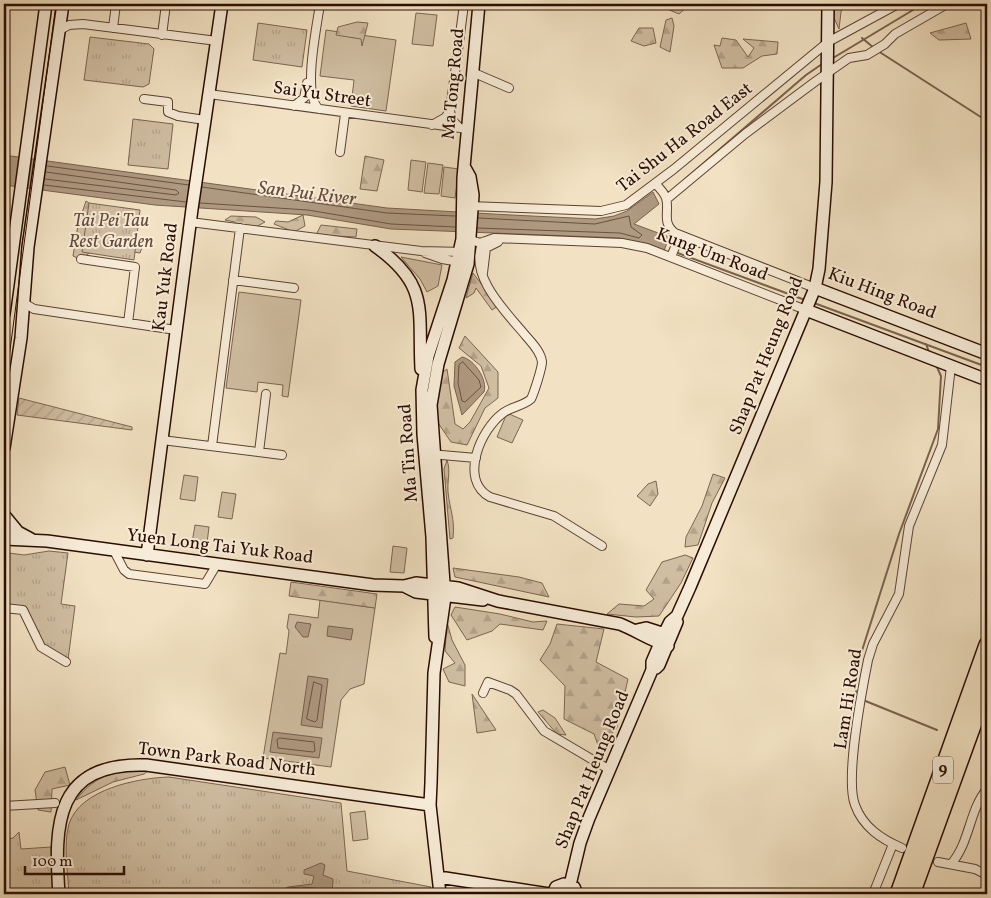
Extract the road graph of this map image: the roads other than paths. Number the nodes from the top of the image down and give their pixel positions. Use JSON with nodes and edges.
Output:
{"nodes":[{"id":1,"x":46,"y":4,"type":"edge"},
{"id":2,"x":63,"y":4,"type":"edge"},
{"id":3,"x":116,"y":4,"type":"edge"},
{"id":4,"x":166,"y":4,"type":"edge"},
{"id":5,"x":222,"y":4,"type":"edge"},
{"id":6,"x":320,"y":4,"type":"edge"},
{"id":7,"x":464,"y":4,"type":"edge"},
{"id":8,"x":479,"y":4,"type":"edge"},
{"id":9,"x":828,"y":4,"type":"edge"},
{"id":10,"x":898,"y":4,"type":"edge"},
{"id":11,"x":947,"y":4,"type":"edge"},
{"id":12,"x":113,"y":28,"type":"junction"},
{"id":13,"x":60,"y":30,"type":"junction"},
{"id":14,"x":162,"y":35,"type":"junction"},
{"id":15,"x":217,"y":41,"type":"junction"},
{"id":16,"x":828,"y":45,"type":"junction"},
{"id":17,"x":827,"y":71,"type":"junction"},
{"id":18,"x":472,"y":72,"type":"junction"},
{"id":19,"x":311,"y":74,"type":"junction"},
{"id":20,"x":509,"y":88,"type":"dead end"},
{"id":21,"x":209,"y":94,"type":"junction"},
{"id":22,"x":144,"y":99,"type":"dead end"},
{"id":23,"x":294,"y":106,"type":"junction"},
{"id":24,"x":450,"y":107,"type":"junction"},
{"id":25,"x":319,"y":109,"type":"junction"},
{"id":26,"x":345,"y":114,"type":"junction"},
{"id":27,"x":205,"y":120,"type":"junction"},
{"id":28,"x":432,"y":125,"type":"junction"},
{"id":29,"x":464,"y":129,"type":"junction"},
{"id":30,"x":340,"y":152,"type":"dead end"},
{"id":31,"x":656,"y":184,"type":"junction"},
{"id":32,"x":666,"y":199,"type":"junction"},
{"id":33,"x":467,"y":209,"type":"junction"},
{"id":34,"x":190,"y":222,"type":"junction"},
{"id":35,"x":240,"y":228,"type":"junction"},
{"id":36,"x":9,"y":234,"type":"edge"},
{"id":37,"x":680,"y":235,"type":"junction"},
{"id":38,"x":466,"y":237,"type":"junction"},
{"id":39,"x":504,"y":240,"type":"junction"},
{"id":40,"x":483,"y":242,"type":"junction"},
{"id":41,"x":376,"y":246,"type":"junction"},
{"id":42,"x":672,"y":257,"type":"junction"},
{"id":43,"x":464,"y":258,"type":"junction"},
{"id":44,"x":81,"y":259,"type":"dead end"},
{"id":45,"x":483,"y":277,"type":"junction"},
{"id":46,"x":233,"y":280,"type":"junction"},
{"id":47,"x":294,"y":288,"type":"dead end"},
{"id":48,"x":815,"y":289,"type":"junction"},
{"id":49,"x":24,"y":303,"type":"junction"},
{"id":50,"x":807,"y":307,"type":"junction"},
{"id":51,"x":41,"y":310,"type":"junction"},
{"id":52,"x":4,"y":314,"type":"edge"},
{"id":53,"x":22,"y":322,"type":"junction"},
{"id":54,"x":128,"y":323,"type":"junction"},
{"id":55,"x":176,"y":330,"type":"junction"},
{"id":56,"x":987,"y":354,"type":"edge"},
{"id":57,"x":948,"y":365,"type":"junction"},
{"id":58,"x":987,"y":380,"type":"edge"},
{"id":59,"x":422,"y":390,"type":"junction"},
{"id":60,"x":266,"y":394,"type":"dead end"},
{"id":61,"x":162,"y":440,"type":"junction"},
{"id":62,"x":212,"y":446,"type":"junction"},
{"id":63,"x":4,"y":448,"type":"edge"},
{"id":64,"x":259,"y":452,"type":"junction"},
{"id":65,"x":430,"y":454,"type":"junction"},
{"id":66,"x":282,"y":455,"type":"dead end"},
{"id":67,"x":476,"y":458,"type":"junction"},
{"id":68,"x":4,"y":515,"type":"edge"},
{"id":69,"x":4,"y":530,"type":"edge"},
{"id":70,"x":17,"y":536,"type":"junction"},
{"id":71,"x":4,"y":539,"type":"edge"},
{"id":72,"x":602,"y":546,"type":"dead end"},
{"id":73,"x":4,"y":548,"type":"edge"},
{"id":74,"x":114,"y":551,"type":"junction"},
{"id":75,"x":147,"y":555,"type":"junction"},
{"id":76,"x":217,"y":564,"type":"junction"},
{"id":77,"x":439,"y":591,"type":"junction"},
{"id":78,"x":4,"y":608,"type":"edge"},
{"id":79,"x":666,"y":640,"type":"junction"},
{"id":80,"x":987,"y":644,"type":"edge"},
{"id":81,"x":66,"y":662,"type":"dead end"},
{"id":82,"x":987,"y":687,"type":"edge"},
{"id":83,"x":483,"y":693,"type":"dead end"},
{"id":84,"x":610,"y":770,"type":"junction"},
{"id":85,"x":987,"y":789,"type":"edge"},
{"id":86,"x":56,"y":803,"type":"dead end"},
{"id":87,"x":430,"y":805,"type":"junction"},
{"id":88,"x":4,"y":806,"type":"edge"},
{"id":89,"x":892,"y":844,"type":"junction"},
{"id":90,"x":902,"y":848,"type":"dead end"},
{"id":91,"x":938,"y":862,"type":"dead end"},
{"id":92,"x":951,"y":864,"type":"junction"},
{"id":93,"x":987,"y":875,"type":"edge"},
{"id":94,"x":438,"y":877,"type":"junction"},
{"id":95,"x":574,"y":890,"type":"edge"},
{"id":96,"x":59,"y":894,"type":"edge"},
{"id":97,"x":440,"y":894,"type":"edge"},
{"id":98,"x":549,"y":894,"type":"edge"},
{"id":99,"x":553,"y":894,"type":"edge"},
{"id":100,"x":873,"y":894,"type":"edge"},
{"id":101,"x":898,"y":894,"type":"edge"},
{"id":102,"x":912,"y":894,"type":"edge"}],
"edges":[{"from":1,"to":36,"type":"street"},
{"from":2,"to":13,"type":"street"},
{"from":3,"to":12,"type":"street"},
{"from":4,"to":14,"type":"street"},
{"from":5,"to":15,"type":"street","name":"Kau Yuk Road"},
{"from":6,"to":19,"type":"street"},
{"from":7,"to":24,"type":"street"},
{"from":8,"to":18,"type":"street","name":"Ma Tong Road"},
{"from":9,"to":16,"type":"street","name":"Shap Pat Heung Road"},
{"from":10,"to":16,"type":"street","name":"Tai Shu Ha Road East"},
{"from":11,"to":17,"type":"street"},
{"from":12,"to":13,"type":"street"},
{"from":12,"to":14,"type":"street"},
{"from":13,"to":49,"type":"street"},
{"from":14,"to":15,"type":"street"},
{"from":15,"to":21,"type":"street","name":"Kau Yuk Road"},
{"from":16,"to":17,"type":"street","name":"Shap Pat Heung Road"},
{"from":16,"to":31,"type":"street","name":"Tai Shu Ha Road East"},
{"from":17,"to":32,"type":"street"},
{"from":17,"to":48,"type":"street","name":"Shap Pat Heung Road"},
{"from":18,"to":20,"type":"street"},
{"from":18,"to":29,"type":"street","name":"Ma Tong Road"},
{"from":19,"to":23,"type":"street"},
{"from":19,"to":25,"type":"street"},
{"from":21,"to":23,"type":"street","name":"Sai Yu Street"},
{"from":21,"to":27,"type":"street","name":"Kau Yuk Road"},
{"from":22,"to":27,"type":"street"},
{"from":23,"to":25,"type":"street","name":"Sai Yu Street"},
{"from":24,"to":28,"type":"street"},
{"from":24,"to":29,"type":"street"},
{"from":25,"to":26,"type":"street","name":"Sai Yu Street"},
{"from":26,"to":28,"type":"street","name":"Sai Yu Street"},
{"from":26,"to":30,"type":"street"},
{"from":27,"to":34,"type":"street","name":"Kau Yuk Road"},
{"from":28,"to":29,"type":"street","name":"Sai Yu Street"},
{"from":29,"to":33,"type":"street","name":"Ma Tong Road"},
{"from":31,"to":32,"type":"street"},
{"from":31,"to":33,"type":"street","name":"Tai Shu Ha Road East"},
{"from":32,"to":37,"type":"street"},
{"from":33,"to":38,"type":"street","name":"Ma Tong Road"},
{"from":34,"to":35,"type":"street"},
{"from":34,"to":55,"type":"street","name":"Kau Yuk Road"},
{"from":35,"to":41,"type":"street"},
{"from":35,"to":46,"type":"street"},
{"from":36,"to":52,"type":"street"},
{"from":37,"to":42,"type":"street"},
{"from":37,"to":48,"type":"street","name":"Kiu Hing Road"},
{"from":38,"to":40,"type":"street","name":"Kung Um Road"},
{"from":38,"to":43,"type":"street","name":"Ma Tin Road"},
{"from":39,"to":40,"type":"street","name":"Kung Um Road"},
{"from":39,"to":42,"type":"street","name":"Kung Um Road"},
{"from":39,"to":45,"type":"street"},
{"from":40,"to":45,"type":"street"},
{"from":41,"to":43,"type":"street"},
{"from":41,"to":59,"type":"street"},
{"from":42,"to":50,"type":"street","name":"Kung Um Road"},
{"from":43,"to":59,"type":"street","name":"Ma Tin Road"},
{"from":43,"to":65,"type":"street","name":"Ma Tin Road"},
{"from":44,"to":54,"type":"street"},
{"from":45,"to":67,"type":"street"},
{"from":46,"to":47,"type":"street"},
{"from":46,"to":62,"type":"street"},
{"from":48,"to":50,"type":"street","name":"Shap Pat Heung Road"},
{"from":48,"to":56,"type":"street","name":"Kiu Hing Road"},
{"from":49,"to":51,"type":"street"},
{"from":49,"to":53,"type":"street"},
{"from":50,"to":57,"type":"street","name":"Kung Um Road"},
{"from":50,"to":79,"type":"street","name":"Shap Pat Heung Road"},
{"from":51,"to":53,"type":"street"},
{"from":51,"to":54,"type":"street"},
{"from":53,"to":63,"type":"street"},
{"from":54,"to":55,"type":"street"},
{"from":55,"to":61,"type":"street","name":"Kau Yuk Road"},
{"from":57,"to":58,"type":"street","name":"Kung Um Road"},
{"from":57,"to":89,"type":"street","name":"Lam Hi Road"},
{"from":59,"to":65,"type":"street","name":"Ma Tin Road"},
{"from":60,"to":64,"type":"street"},
{"from":61,"to":62,"type":"street"},
{"from":61,"to":75,"type":"street","name":"Kau Yuk Road"},
{"from":62,"to":64,"type":"street"},
{"from":64,"to":66,"type":"street"},
{"from":65,"to":67,"type":"street"},
{"from":65,"to":77,"type":"street","name":"Ma Tin Road"},
{"from":67,"to":72,"type":"street"},
{"from":68,"to":70,"type":"street"},
{"from":69,"to":70,"type":"street","name":"Yuen Long Tai Yuk Road"},
{"from":70,"to":71,"type":"street","name":"Yuen Long Tai Yuk Road"},
{"from":70,"to":73,"type":"street"},
{"from":70,"to":74,"type":"street","name":"Yuen Long Tai Yuk Road"},
{"from":74,"to":75,"type":"street","name":"Yuen Long Tai Yuk Road"},
{"from":74,"to":76,"type":"street"},
{"from":75,"to":76,"type":"street","name":"Yuen Long Tai Yuk Road"},
{"from":76,"to":77,"type":"street","name":"Yuen Long Tai Yuk Road"},
{"from":77,"to":79,"type":"street","name":"Yuen Long Tai Yuk Road"},
{"from":77,"to":87,"type":"street","name":"Ma Tin Road"},
{"from":78,"to":81,"type":"street"},
{"from":79,"to":84,"type":"street","name":"Shap Pat Heung Road"},
{"from":80,"to":101,"type":"highway","number":"9"},
{"from":82,"to":102,"type":"highway","number":"9"},
{"from":83,"to":84,"type":"street"},
{"from":84,"to":95,"type":"street","name":"Shap Pat Heung Road"},
{"from":85,"to":92,"type":"street"},
{"from":86,"to":88,"type":"street"},
{"from":87,"to":94,"type":"street","name":"Ma Tin Road"},
{"from":87,"to":96,"type":"street","name":"Town Park Road North"},
{"from":89,"to":90,"type":"street","name":"Lam Hi Road"},
{"from":89,"to":100,"type":"street"},
{"from":91,"to":92,"type":"street"},
{"from":92,"to":93,"type":"street"},
{"from":94,"to":97,"type":"street","name":"Ma Tin Road"},
{"from":94,"to":98,"type":"street"},
{"from":95,"to":99,"type":"street"}]}
